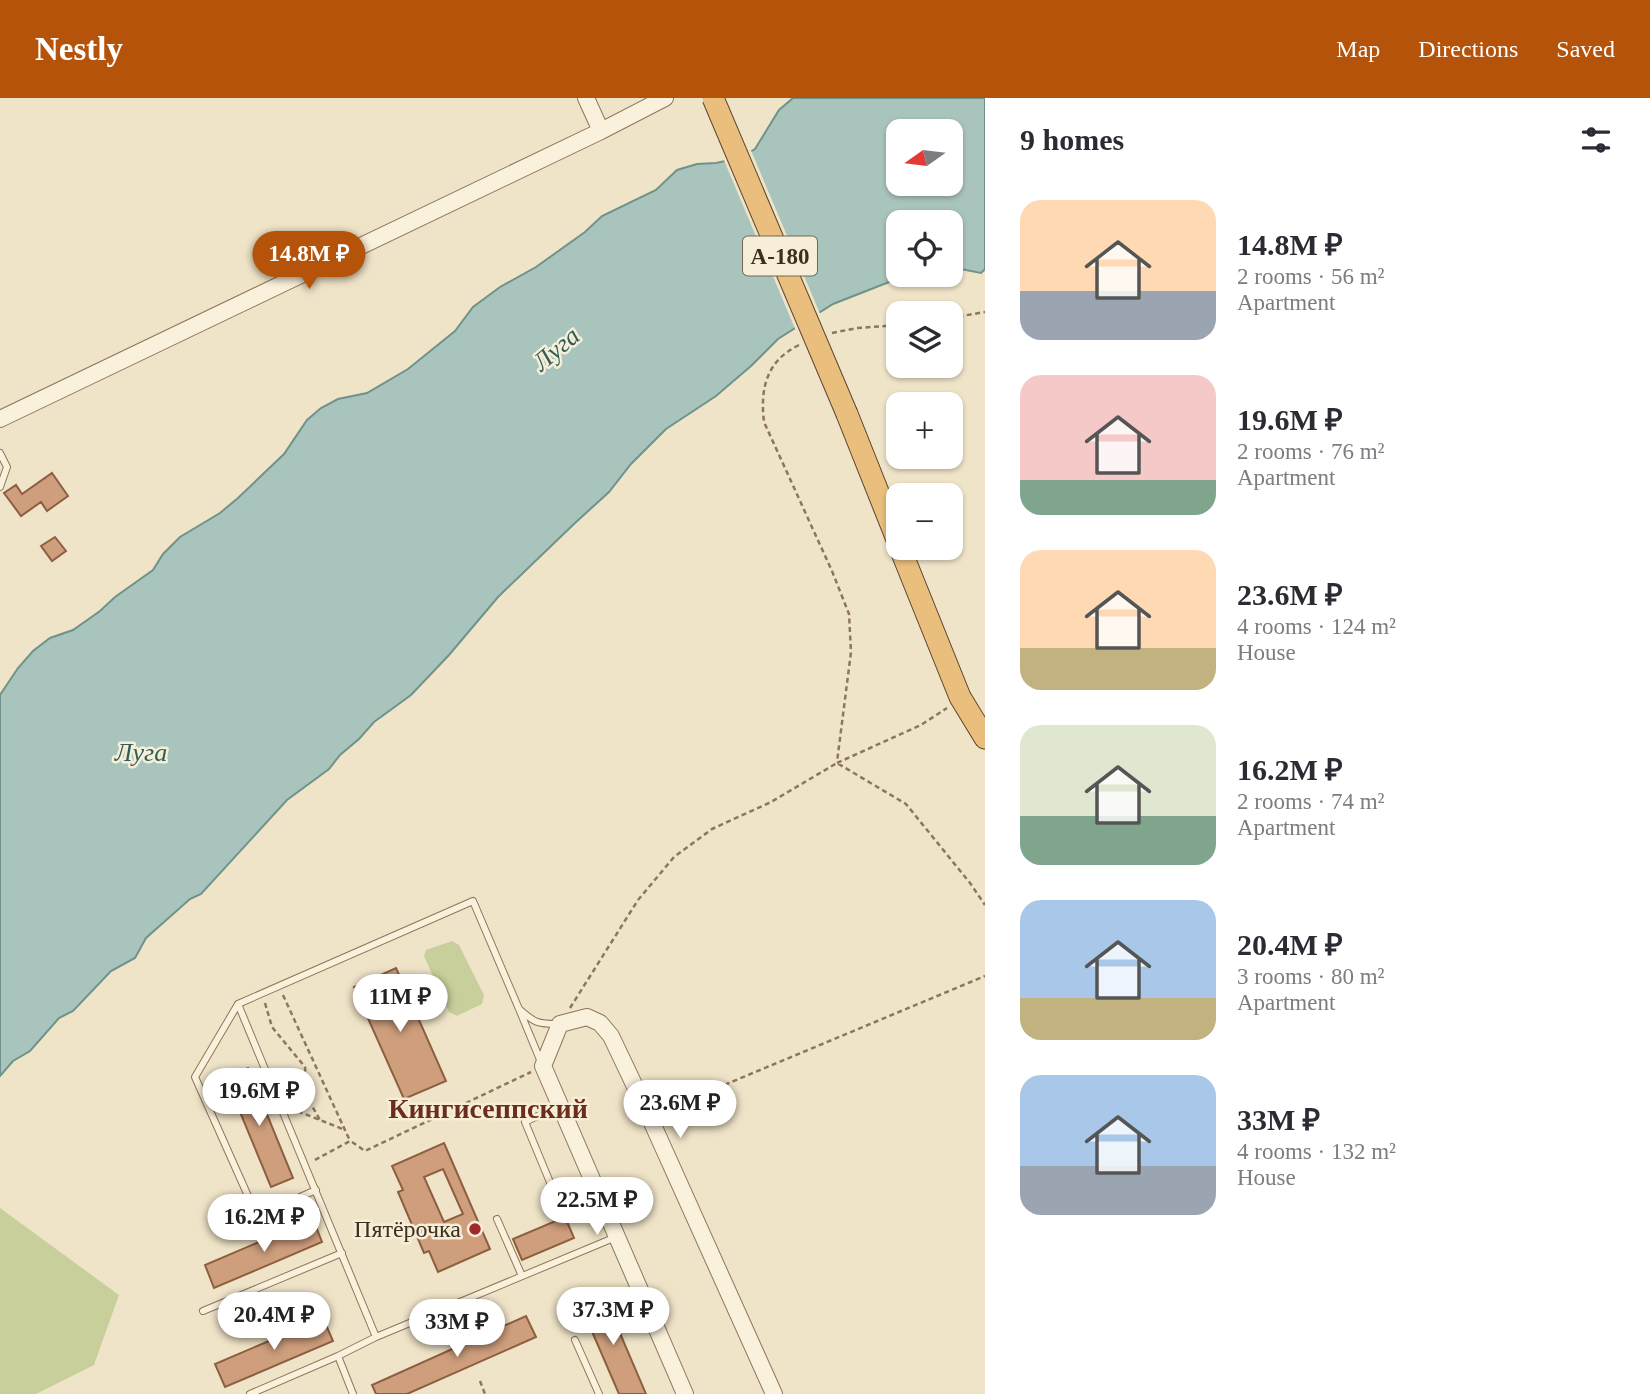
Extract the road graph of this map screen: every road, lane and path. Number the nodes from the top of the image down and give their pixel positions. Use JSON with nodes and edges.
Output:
{"nodes":[{"id":1,"x":586,"y":98,"type":"edge"},
{"id":2,"x":666,"y":98,"type":"edge"},
{"id":3,"x":713,"y":98,"type":"edge"},
{"id":4,"x":601,"y":131,"type":"junction"},
{"id":5,"x":985,"y":312,"type":"edge"},
{"id":6,"x":963,"y":316,"type":"edge"},
{"id":7,"x":886,"y":326,"type":"edge"},
{"id":8,"x":832,"y":332,"type":"dead end"},
{"id":9,"x":802,"y":343,"type":"dead end"},
{"id":10,"x":0,"y":419,"type":"edge"},
{"id":11,"x":0,"y":453,"type":"edge"},
{"id":12,"x":0,"y":487,"type":"edge"},
{"id":13,"x":886,"y":512,"type":"edge"},
{"id":14,"x":905,"y":560,"type":"edge"},
{"id":15,"x":948,"y":707,"type":"dead end"},
{"id":16,"x":985,"y":738,"type":"edge"},
{"id":17,"x":837,"y":763,"type":"junction"},
{"id":18,"x":985,"y":905,"type":"edge"},
{"id":19,"x":985,"y":976,"type":"edge"},
{"id":20,"x":237,"y":1004,"type":"junction"},
{"id":21,"x":519,"y":1009,"type":"junction"},
{"id":22,"x":560,"y":1024,"type":"junction"},
{"id":23,"x":543,"y":1066,"type":"junction"},
{"id":24,"x":280,"y":1104,"type":"junction"},
{"id":25,"x":560,"y":1105,"type":"junction"},
{"id":26,"x":649,"y":1116,"type":"junction"},
{"id":27,"x":320,"y":1120,"type":"junction"},
{"id":28,"x":345,"y":1130,"type":"junction"},
{"id":29,"x":350,"y":1141,"type":"junction"},
{"id":30,"x":305,"y":1165,"type":"junction"},
{"id":31,"x":590,"y":1177,"type":"junction"},
{"id":32,"x":316,"y":1190,"type":"junction"},
{"id":33,"x":497,"y":1219,"type":"dead end"},
{"id":34,"x":616,"y":1237,"type":"junction"},
{"id":35,"x":342,"y":1253,"type":"junction"},
{"id":36,"x":522,"y":1276,"type":"junction"},
{"id":37,"x":203,"y":1311,"type":"dead end"},
{"id":38,"x":376,"y":1337,"type":"junction"},
{"id":39,"x":575,"y":1340,"type":"dead end"},
{"id":40,"x":338,"y":1356,"type":"junction"},
{"id":41,"x":480,"y":1381,"type":"dead end"},
{"id":42,"x":250,"y":1394,"type":"edge"},
{"id":43,"x":354,"y":1394,"type":"edge"},
{"id":44,"x":485,"y":1394,"type":"edge"},
{"id":45,"x":599,"y":1394,"type":"edge"},
{"id":46,"x":685,"y":1394,"type":"edge"},
{"id":47,"x":774,"y":1394,"type":"edge"}],
"edges":[{"from":1,"to":4,"type":"street"},
{"from":2,"to":4,"type":"street"},
{"from":3,"to":13,"type":"highway","number":"А-180","bridge":true},
{"from":4,"to":10,"type":"street"},
{"from":5,"to":6,"type":"path"},
{"from":7,"to":8,"type":"path"},
{"from":9,"to":17,"type":"path"},
{"from":11,"to":12,"type":"lane"},
{"from":14,"to":16,"type":"highway"},
{"from":15,"to":17,"type":"path"},
{"from":17,"to":18,"type":"path"},
{"from":17,"to":22,"type":"path"},
{"from":19,"to":26,"type":"path"},
{"from":20,"to":21,"type":"lane"},
{"from":20,"to":24,"type":"lane"},
{"from":20,"to":32,"type":"lane"},
{"from":21,"to":22,"type":"lane"},
{"from":21,"to":23,"type":"lane"},
{"from":22,"to":23,"type":"street"},
{"from":22,"to":26,"type":"street"},
{"from":23,"to":25,"type":"street"},
{"from":23,"to":29,"type":"path"},
{"from":24,"to":27,"type":"path"},
{"from":24,"to":30,"type":"lane"},
{"from":25,"to":31,"type":"street"},
{"from":25,"to":31,"type":"lane"},
{"from":26,"to":47,"type":"street"},
{"from":27,"to":28,"type":"path"},
{"from":27,"to":28,"type":"path"},
{"from":28,"to":29,"type":"path"},
{"from":29,"to":30,"type":"path"},
{"from":30,"to":32,"type":"lane"},
{"from":31,"to":34,"type":"street"},
{"from":32,"to":35,"type":"lane"},
{"from":33,"to":36,"type":"lane"},
{"from":34,"to":36,"type":"lane"},
{"from":34,"to":46,"type":"street"},
{"from":35,"to":37,"type":"lane"},
{"from":35,"to":38,"type":"lane"},
{"from":36,"to":38,"type":"lane"},
{"from":38,"to":40,"type":"lane"},
{"from":39,"to":45,"type":"lane"},
{"from":40,"to":42,"type":"lane"},
{"from":40,"to":43,"type":"lane"},
{"from":41,"to":44,"type":"path"}]}
